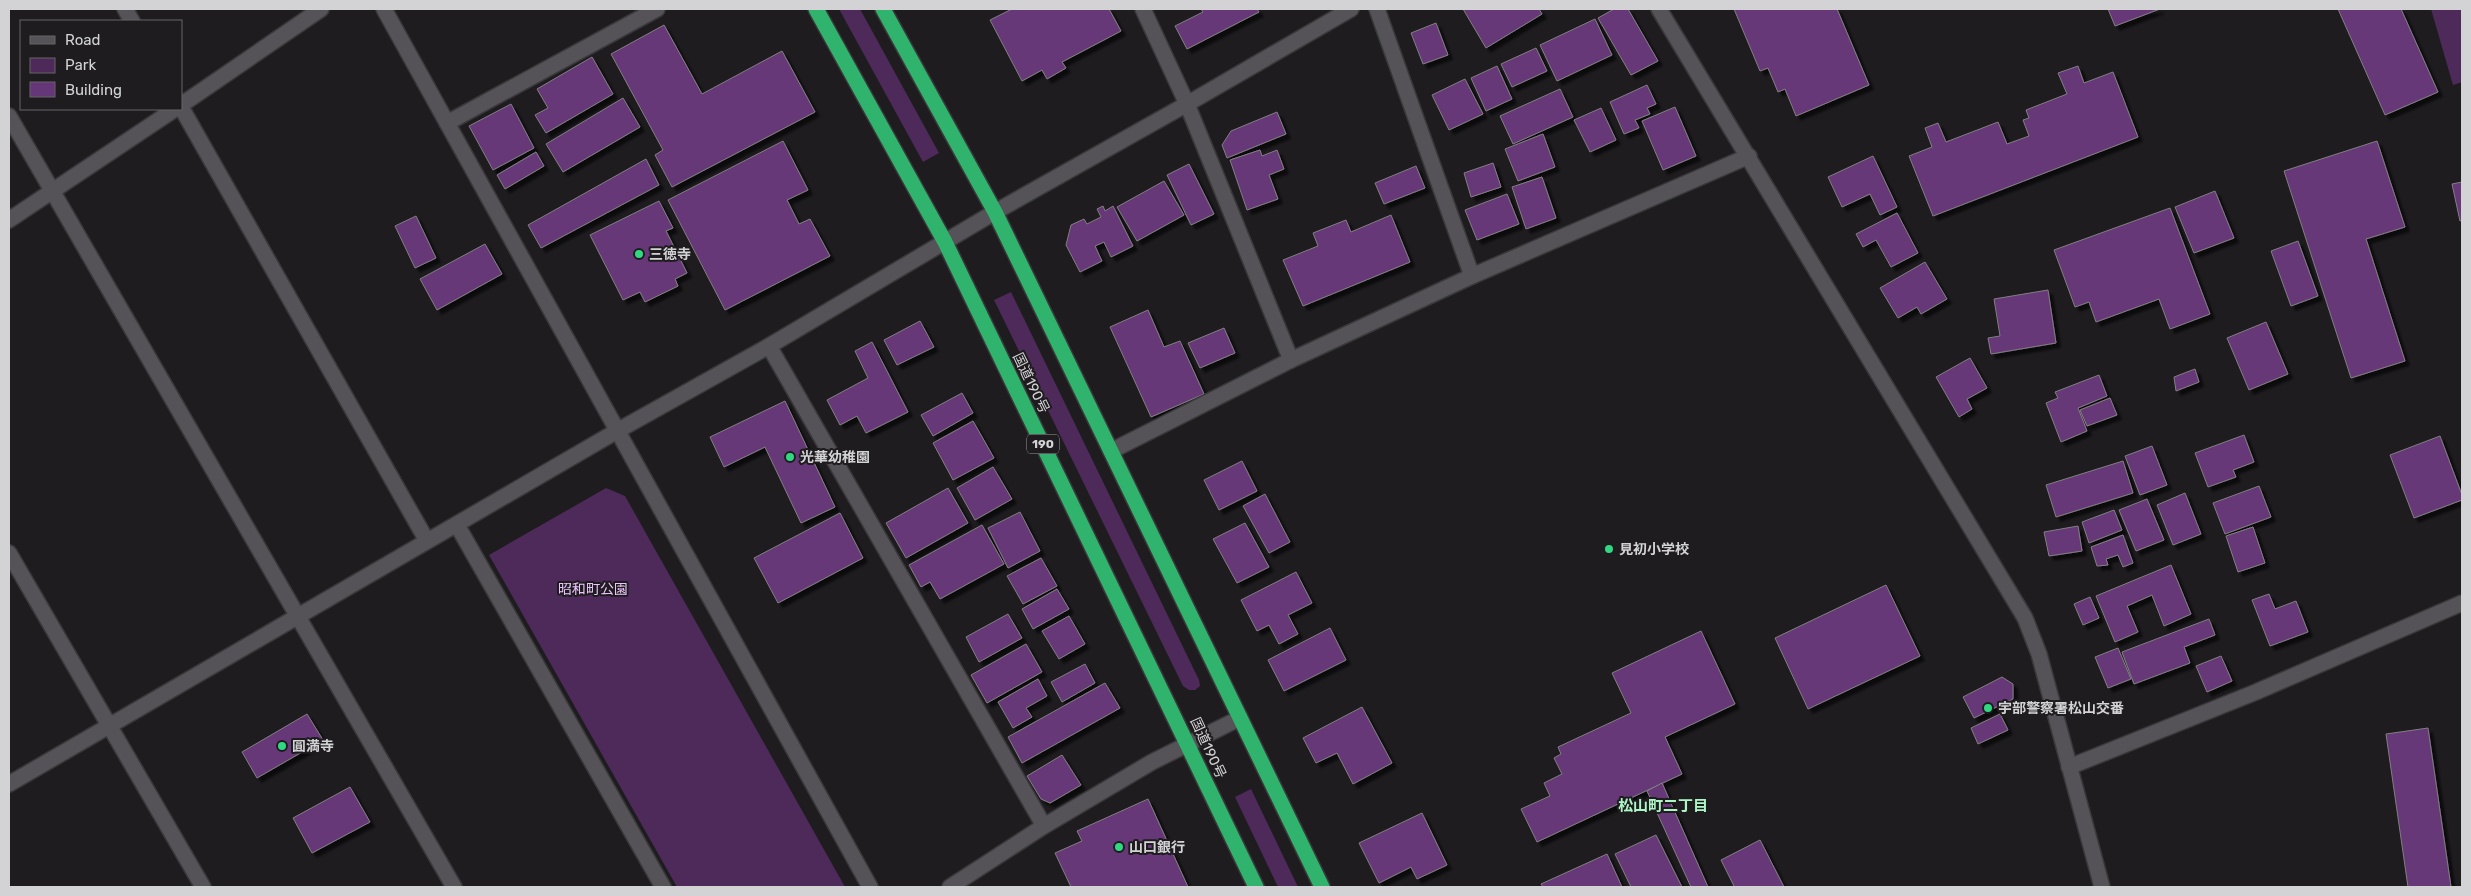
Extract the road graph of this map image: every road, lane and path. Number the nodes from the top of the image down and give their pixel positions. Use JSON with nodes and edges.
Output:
{"nodes":[{"id":1,"x":125,"y":9,"type":"edge"},
{"id":2,"x":321,"y":9,"type":"edge"},
{"id":3,"x":384,"y":9,"type":"edge"},
{"id":4,"x":656,"y":9,"type":"edge"},
{"id":5,"x":816,"y":9,"type":"edge"},
{"id":6,"x":883,"y":9,"type":"edge"},
{"id":7,"x":1144,"y":9,"type":"edge"},
{"id":8,"x":1351,"y":9,"type":"edge"},
{"id":9,"x":1377,"y":9,"type":"edge"},
{"id":10,"x":1659,"y":9,"type":"edge"},
{"id":11,"x":131,"y":20,"type":"edge"},
{"id":12,"x":1187,"y":104,"type":"junction"},
{"id":13,"x":182,"y":105,"type":"edge"},
{"id":14,"x":182,"y":108,"type":"edge"},
{"id":15,"x":174,"y":110,"type":"edge"},
{"id":16,"x":9,"y":116,"type":"edge"},
{"id":17,"x":447,"y":123,"type":"junction"},
{"id":18,"x":1749,"y":156,"type":"junction"},
{"id":19,"x":52,"y":192,"type":"junction"},
{"id":20,"x":995,"y":212,"type":"junction"},
{"id":21,"x":9,"y":220,"type":"edge"},
{"id":22,"x":945,"y":242,"type":"junction"},
{"id":23,"x":1472,"y":276,"type":"junction"},
{"id":24,"x":769,"y":346,"type":"junction"},
{"id":25,"x":1291,"y":360,"type":"junction"},
{"id":26,"x":617,"y":431,"type":"junction"},
{"id":27,"x":1111,"y":452,"type":"junction"},
{"id":28,"x":457,"y":524,"type":"junction"},
{"id":29,"x":427,"y":541,"type":"junction"},
{"id":30,"x":9,"y":553,"type":"edge"},
{"id":31,"x":2462,"y":603,"type":"edge"},
{"id":32,"x":298,"y":616,"type":"junction"},
{"id":33,"x":1240,"y":718,"type":"junction"},
{"id":34,"x":110,"y":725,"type":"junction"},
{"id":35,"x":1188,"y":744,"type":"junction"},
{"id":36,"x":2068,"y":767,"type":"junction"},
{"id":37,"x":9,"y":784,"type":"edge"},
{"id":38,"x":1044,"y":826,"type":"junction"},
{"id":39,"x":203,"y":887,"type":"edge"},
{"id":40,"x":454,"y":887,"type":"edge"},
{"id":41,"x":663,"y":887,"type":"edge"},
{"id":42,"x":870,"y":887,"type":"edge"},
{"id":43,"x":950,"y":887,"type":"edge"},
{"id":44,"x":1256,"y":887,"type":"edge"},
{"id":45,"x":1322,"y":887,"type":"edge"},
{"id":46,"x":2102,"y":887,"type":"edge"}],
"edges":[{"from":1,"to":11,"type":"street"},
{"from":2,"to":13,"type":"street"},
{"from":3,"to":17,"type":"street"},
{"from":4,"to":17,"type":"street"},
{"from":5,"to":22,"type":"highway","name":"国道190号","number":"190"},
{"from":6,"to":20,"type":"highway"},
{"from":7,"to":12,"type":"street"},
{"from":8,"to":12,"type":"street"},
{"from":9,"to":23,"type":"street"},
{"from":10,"to":18,"type":"street"},
{"from":12,"to":20,"type":"street"},
{"from":12,"to":25,"type":"street"},
{"from":14,"to":29,"type":"street"},
{"from":15,"to":19,"type":"street"},
{"from":16,"to":19,"type":"street"},
{"from":17,"to":26,"type":"street"},
{"from":18,"to":23,"type":"street"},
{"from":18,"to":36,"type":"street"},
{"from":19,"to":21,"type":"street"},
{"from":19,"to":32,"type":"street"},
{"from":20,"to":22,"type":"street"},
{"from":20,"to":27,"type":"highway"},
{"from":22,"to":24,"type":"street"},
{"from":22,"to":35,"type":"highway","name":"国道190号","number":"190"},
{"from":23,"to":25,"type":"street"},
{"from":24,"to":26,"type":"street"},
{"from":24,"to":38,"type":"street"},
{"from":25,"to":27,"type":"street"},
{"from":26,"to":28,"type":"street"},
{"from":26,"to":42,"type":"street"},
{"from":27,"to":33,"type":"highway"},
{"from":28,"to":29,"type":"street"},
{"from":28,"to":41,"type":"street"},
{"from":29,"to":32,"type":"street"},
{"from":30,"to":34,"type":"street"},
{"from":31,"to":36,"type":"street"},
{"from":32,"to":34,"type":"street"},
{"from":32,"to":40,"type":"street"},
{"from":33,"to":35,"type":"street"},
{"from":33,"to":45,"type":"highway"},
{"from":34,"to":37,"type":"street"},
{"from":34,"to":39,"type":"street"},
{"from":35,"to":38,"type":"street"},
{"from":35,"to":44,"type":"highway","name":"国道190号","number":"190"},
{"from":36,"to":46,"type":"street"},
{"from":38,"to":43,"type":"street"}]}
